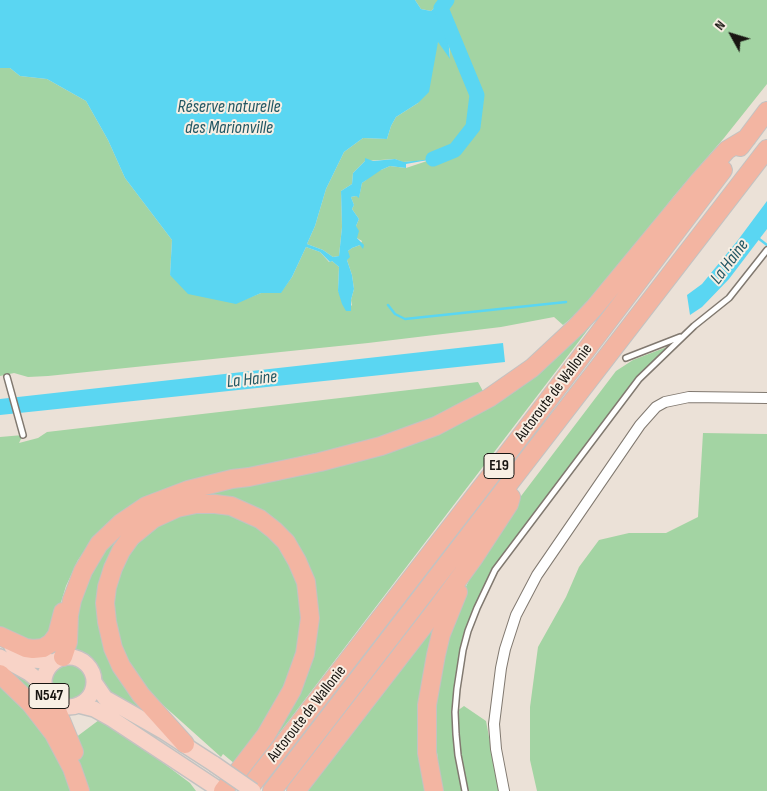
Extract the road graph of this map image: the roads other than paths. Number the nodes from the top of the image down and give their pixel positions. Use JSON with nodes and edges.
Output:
{"nodes":[{"id":1,"x":767,"y":112,"type":"edge"},
{"id":2,"x":747,"y":138,"type":"junction"},
{"id":3,"x":767,"y":149,"type":"edge"},
{"id":4,"x":767,"y":250,"type":"edge"},
{"id":5,"x":687,"y":333,"type":"junction"},
{"id":6,"x":626,"y":358,"type":"dead end"},
{"id":7,"x":7,"y":377,"type":"dead end"},
{"id":8,"x":767,"y":398,"type":"edge"},
{"id":9,"x":23,"y":435,"type":"dead end"},
{"id":10,"x":514,"y":479,"type":"junction"},
{"id":11,"x":473,"y":559,"type":"junction"},
{"id":12,"x":77,"y":585,"type":"junction"},
{"id":13,"x":0,"y":636,"type":"edge"},
{"id":14,"x":0,"y":641,"type":"edge"},
{"id":15,"x":0,"y":657,"type":"edge"},
{"id":16,"x":58,"y":660,"type":"junction"},
{"id":17,"x":0,"y":674,"type":"edge"},
{"id":18,"x":94,"y":682,"type":"junction"},
{"id":19,"x":45,"y":686,"type":"junction"},
{"id":20,"x":54,"y":701,"type":"junction"},
{"id":21,"x":78,"y":705,"type":"junction"},
{"id":22,"x":185,"y":744,"type":"junction"},
{"id":23,"x":80,"y":791,"type":"edge"},
{"id":24,"x":87,"y":791,"type":"edge"},
{"id":25,"x":222,"y":791,"type":"edge"},
{"id":26,"x":247,"y":791,"type":"edge"},
{"id":27,"x":253,"y":791,"type":"edge"},
{"id":28,"x":272,"y":791,"type":"edge"},
{"id":29,"x":296,"y":791,"type":"edge"},
{"id":30,"x":434,"y":791,"type":"edge"},
{"id":31,"x":465,"y":791,"type":"edge"},
{"id":32,"x":504,"y":791,"type":"edge"}],
"edges":[{"from":1,"to":2,"type":"highway","name":"Autoroute de Wallonie","number":"E19"},
{"from":2,"to":12,"type":"highway"},
{"from":2,"to":26,"type":"highway","name":"Autoroute de Wallonie","number":"E19"},
{"from":3,"to":10,"type":"highway","name":"Autoroute de Wallonie","number":"E19"},
{"from":4,"to":5,"type":"lane"},
{"from":5,"to":6,"type":"lane"},
{"from":5,"to":31,"type":"lane"},
{"from":7,"to":9,"type":"lane"},
{"from":8,"to":32,"type":"street"},
{"from":10,"to":11,"type":"highway"},
{"from":10,"to":28,"type":"highway","name":"Autoroute de Wallonie","number":"E19"},
{"from":11,"to":29,"type":"highway"},
{"from":11,"to":30,"type":"highway"},
{"from":12,"to":13,"type":"highway"},
{"from":12,"to":16,"type":"highway"},
{"from":14,"to":16,"type":"main road","number":"N547"},
{"from":15,"to":19,"type":"main road","number":"N547"},
{"from":16,"to":18,"type":"main road","number":"N547"},
{"from":16,"to":19,"type":"main road","number":"N547"},
{"from":17,"to":23,"type":"highway"},
{"from":18,"to":21,"type":"main road","number":"N547"},
{"from":18,"to":22,"type":"main road","number":"N547"},
{"from":19,"to":20,"type":"main road","number":"N547"},
{"from":20,"to":21,"type":"main road","number":"N547"},
{"from":20,"to":24,"type":"highway"},
{"from":21,"to":25,"type":"main road","number":"N547"},
{"from":22,"to":25,"type":"highway"},
{"from":22,"to":27,"type":"main road","number":"N547","bridge":true}]}
